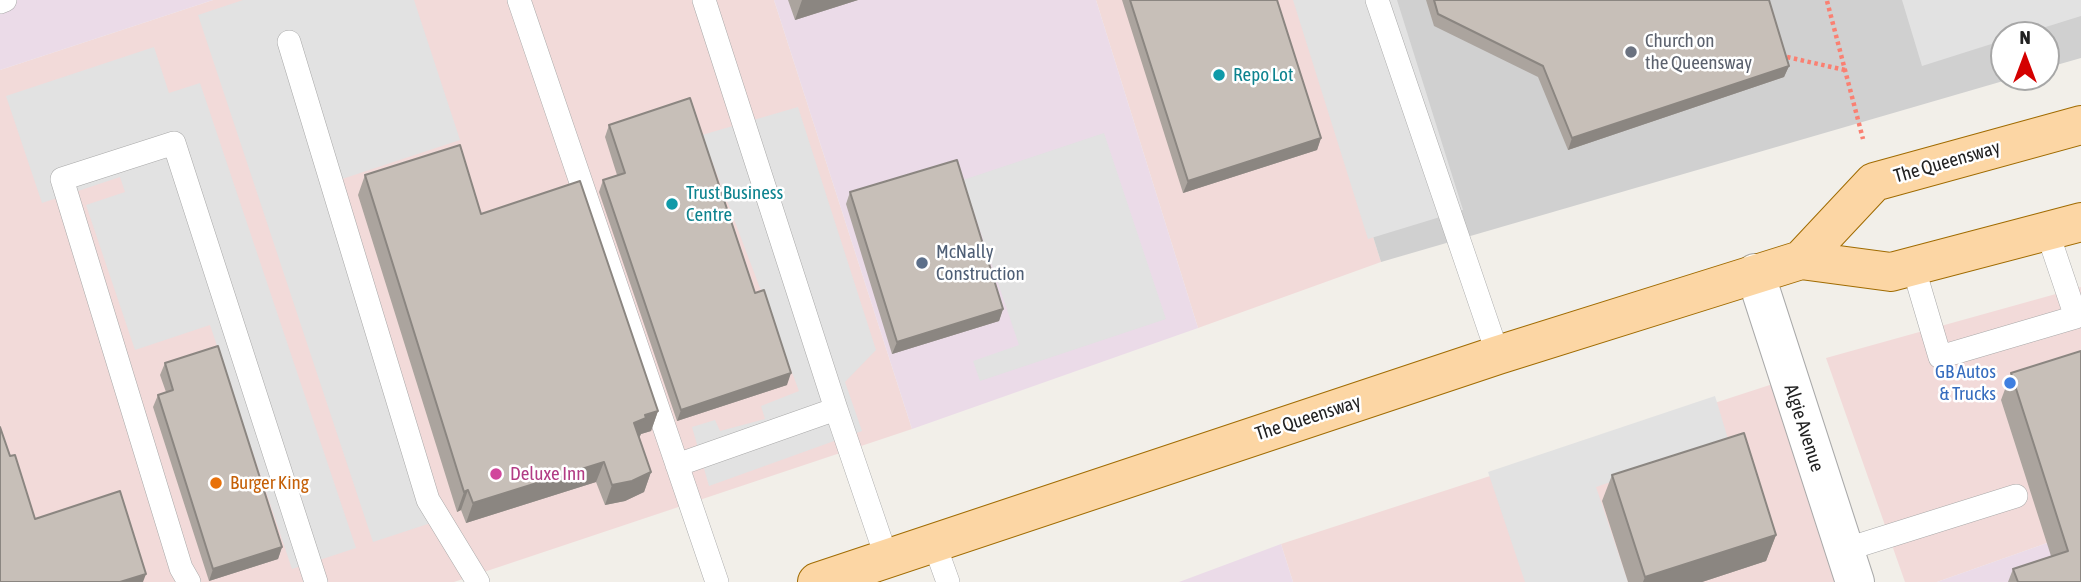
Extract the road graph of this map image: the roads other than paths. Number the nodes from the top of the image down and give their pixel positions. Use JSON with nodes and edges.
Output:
{"nodes":[{"id":1,"x":5,"y":0,"type":"edge"},
{"id":2,"x":519,"y":0,"type":"edge"},
{"id":3,"x":704,"y":0,"type":"edge"},
{"id":4,"x":1377,"y":0,"type":"edge"},
{"id":5,"x":0,"y":2,"type":"edge"},
{"id":6,"x":289,"y":42,"type":"dead end"},
{"id":7,"x":2081,"y":125,"type":"edge"},
{"id":8,"x":2064,"y":227,"type":"edge"},
{"id":9,"x":1801,"y":260,"type":"junction"},
{"id":10,"x":1913,"y":266,"type":"junction"},
{"id":11,"x":1755,"y":274,"type":"junction"},
{"id":12,"x":1498,"y":355,"type":"junction"},
{"id":13,"x":836,"y":409,"type":"junction"},
{"id":14,"x":677,"y":465,"type":"junction"},
{"id":15,"x":2016,"y":496,"type":"dead end"},
{"id":16,"x":934,"y":543,"type":"junction"},
{"id":17,"x":887,"y":559,"type":"junction"},
{"id":18,"x":1849,"y":566,"type":"edge"},
{"id":19,"x":189,"y":582,"type":"edge"},
{"id":20,"x":316,"y":582,"type":"edge"},
{"id":21,"x":478,"y":582,"type":"edge"},
{"id":22,"x":717,"y":582,"type":"edge"},
{"id":23,"x":817,"y":582,"type":"edge"},
{"id":24,"x":948,"y":582,"type":"edge"}],
"edges":[{"from":1,"to":5,"type":"lane"},
{"from":2,"to":14,"type":"lane"},
{"from":3,"to":13,"type":"lane"},
{"from":4,"to":12,"type":"lane"},
{"from":6,"to":21,"type":"lane"},
{"from":7,"to":9,"type":"main road","name":"The Queensway"},
{"from":8,"to":10,"type":"main road","name":"The Queensway"},
{"from":8,"to":10,"type":"lane"},
{"from":9,"to":10,"type":"main road","name":"The Queensway"},
{"from":9,"to":11,"type":"main road","name":"The Queensway"},
{"from":11,"to":12,"type":"main road","name":"The Queensway"},
{"from":11,"to":18,"type":"street","name":"Algie Avenue"},
{"from":12,"to":16,"type":"main road","name":"The Queensway"},
{"from":13,"to":14,"type":"lane"},
{"from":13,"to":17,"type":"lane"},
{"from":14,"to":22,"type":"lane"},
{"from":15,"to":18,"type":"lane"},
{"from":16,"to":17,"type":"main road","name":"The Queensway"},
{"from":16,"to":24,"type":"lane"},
{"from":17,"to":23,"type":"main road","name":"The Queensway"},
{"from":19,"to":20,"type":"lane"}]}
